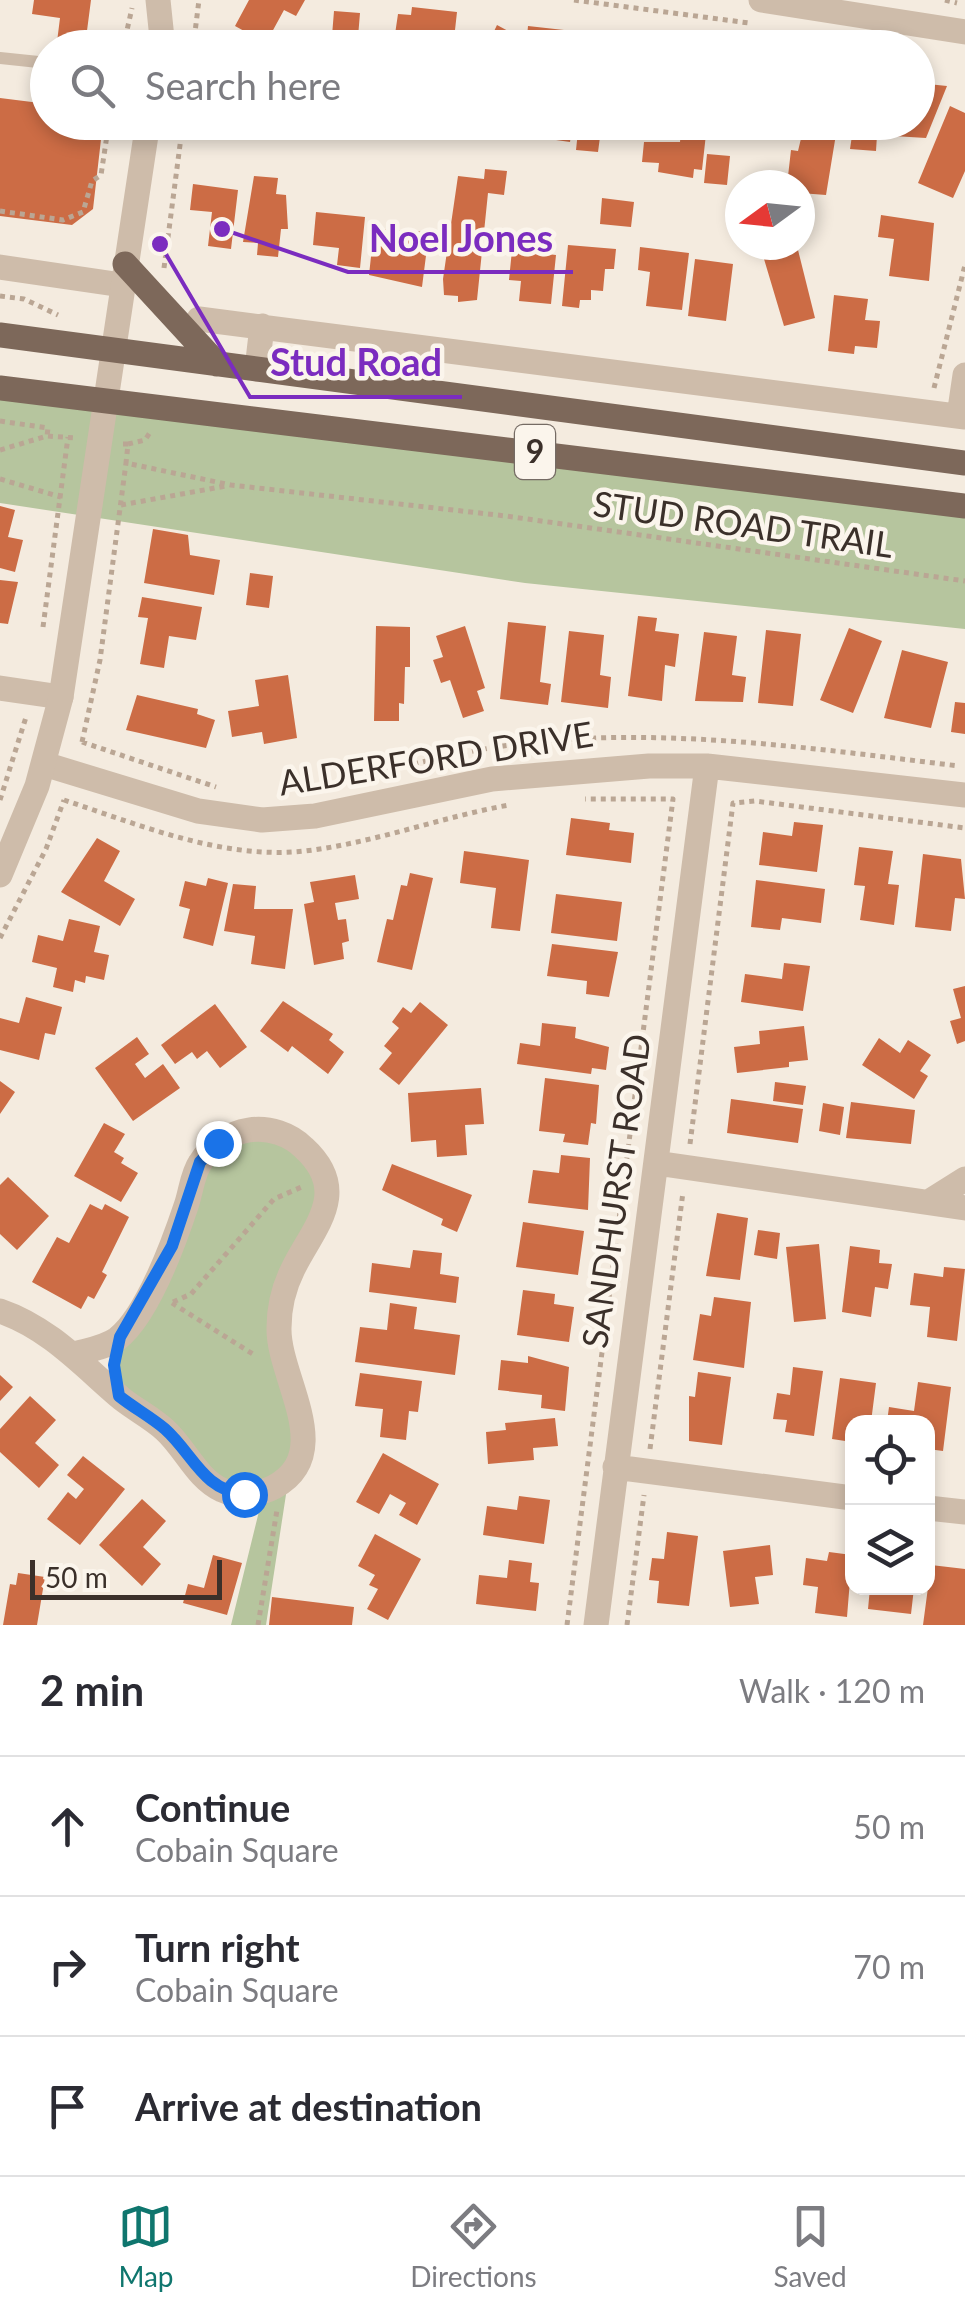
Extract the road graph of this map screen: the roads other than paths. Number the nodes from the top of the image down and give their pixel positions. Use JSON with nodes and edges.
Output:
{"nodes":[{"id":1,"x":158,"y":0,"type":"edge"},
{"id":2,"x":761,"y":0,"type":"edge"},
{"id":3,"x":161,"y":30,"type":"edge"},
{"id":4,"x":965,"y":32,"type":"edge"},
{"id":5,"x":0,"y":58,"type":"edge"},
{"id":6,"x":30,"y":61,"type":"edge"},
{"id":7,"x":145,"y":140,"type":"edge"},
{"id":8,"x":0,"y":267,"type":"edge"},
{"id":9,"x":123,"y":274,"type":"junction"},
{"id":10,"x":200,"y":319,"type":"dead end"},
{"id":11,"x":262,"y":326,"type":"junction"},
{"id":12,"x":0,"y":335,"type":"edge"},
{"id":13,"x":113,"y":350,"type":"junction"},
{"id":14,"x":217,"y":364,"type":"junction"},
{"id":15,"x":257,"y":370,"type":"junction"},
{"id":16,"x":965,"y":375,"type":"edge"},
{"id":17,"x":0,"y":388,"type":"edge"},
{"id":18,"x":105,"y":404,"type":"junction"},
{"id":19,"x":962,"y":416,"type":"edge"},
{"id":20,"x":965,"y":463,"type":"edge"},
{"id":21,"x":965,"y":506,"type":"edge"},
{"id":22,"x":0,"y":688,"type":"edge"},
{"id":23,"x":61,"y":697,"type":"junction"},
{"id":24,"x":44,"y":764,"type":"junction"},
{"id":25,"x":708,"y":766,"type":"junction"},
{"id":26,"x":965,"y":796,"type":"edge"},
{"id":27,"x":0,"y":874,"type":"edge"},
{"id":28,"x":656,"y":1163,"type":"junction"},
{"id":29,"x":965,"y":1179,"type":"edge"},
{"id":30,"x":930,"y":1201,"type":"junction"},
{"id":31,"x":965,"y":1208,"type":"edge"},
{"id":32,"x":0,"y":1311,"type":"edge"},
{"id":33,"x":120,"y":1337,"type":"junction"},
{"id":34,"x":74,"y":1354,"type":"junction"},
{"id":35,"x":119,"y":1396,"type":"junction"},
{"id":36,"x":615,"y":1467,"type":"junction"},
{"id":37,"x":845,"y":1497,"type":"edge"},
{"id":38,"x":935,"y":1509,"type":"edge"},
{"id":39,"x":965,"y":1512,"type":"edge"},
{"id":40,"x":596,"y":1625,"type":"edge"}],
"edges":[{"from":1,"to":3,"type":"street"},
{"from":2,"to":4,"type":"street"},
{"from":5,"to":6,"type":"lane"},
{"from":7,"to":9,"type":"street"},
{"from":8,"to":9,"type":"street"},
{"from":9,"to":13,"type":"street"},
{"from":9,"to":14,"type":"main road"},
{"from":10,"to":11,"type":"street"},
{"from":11,"to":15,"type":"street"},
{"from":11,"to":19,"type":"street"},
{"from":12,"to":13,"type":"main road","number":"9"},
{"from":13,"to":14,"type":"main road","number":"9"},
{"from":13,"to":18,"type":"street"},
{"from":14,"to":15,"type":"main road","number":"9"},
{"from":15,"to":20,"type":"main road","number":"9"},
{"from":16,"to":19,"type":"street"},
{"from":17,"to":18,"type":"main road","number":"9"},
{"from":18,"to":21,"type":"main road","number":"9"},
{"from":18,"to":23,"type":"street"},
{"from":22,"to":23,"type":"street"},
{"from":23,"to":24,"type":"street"},
{"from":24,"to":25,"type":"street","name":"ALDERFORD DRIVE"},
{"from":24,"to":27,"type":"street"},
{"from":25,"to":26,"type":"street","name":"ALDERFORD DRIVE"},
{"from":25,"to":28,"type":"street","name":"SANDHURST ROAD"},
{"from":28,"to":30,"type":"street"},
{"from":28,"to":36,"type":"street","name":"SANDHURST ROAD"},
{"from":29,"to":30,"type":"street"},
{"from":30,"to":31,"type":"street"},
{"from":32,"to":34,"type":"street"},
{"from":33,"to":34,"type":"street"},
{"from":33,"to":35,"type":"street"},
{"from":33,"to":35,"type":"street"},
{"from":34,"to":35,"type":"street"},
{"from":36,"to":37,"type":"street"},
{"from":36,"to":40,"type":"street","name":"SANDHURST ROAD"},
{"from":38,"to":39,"type":"street"}]}
